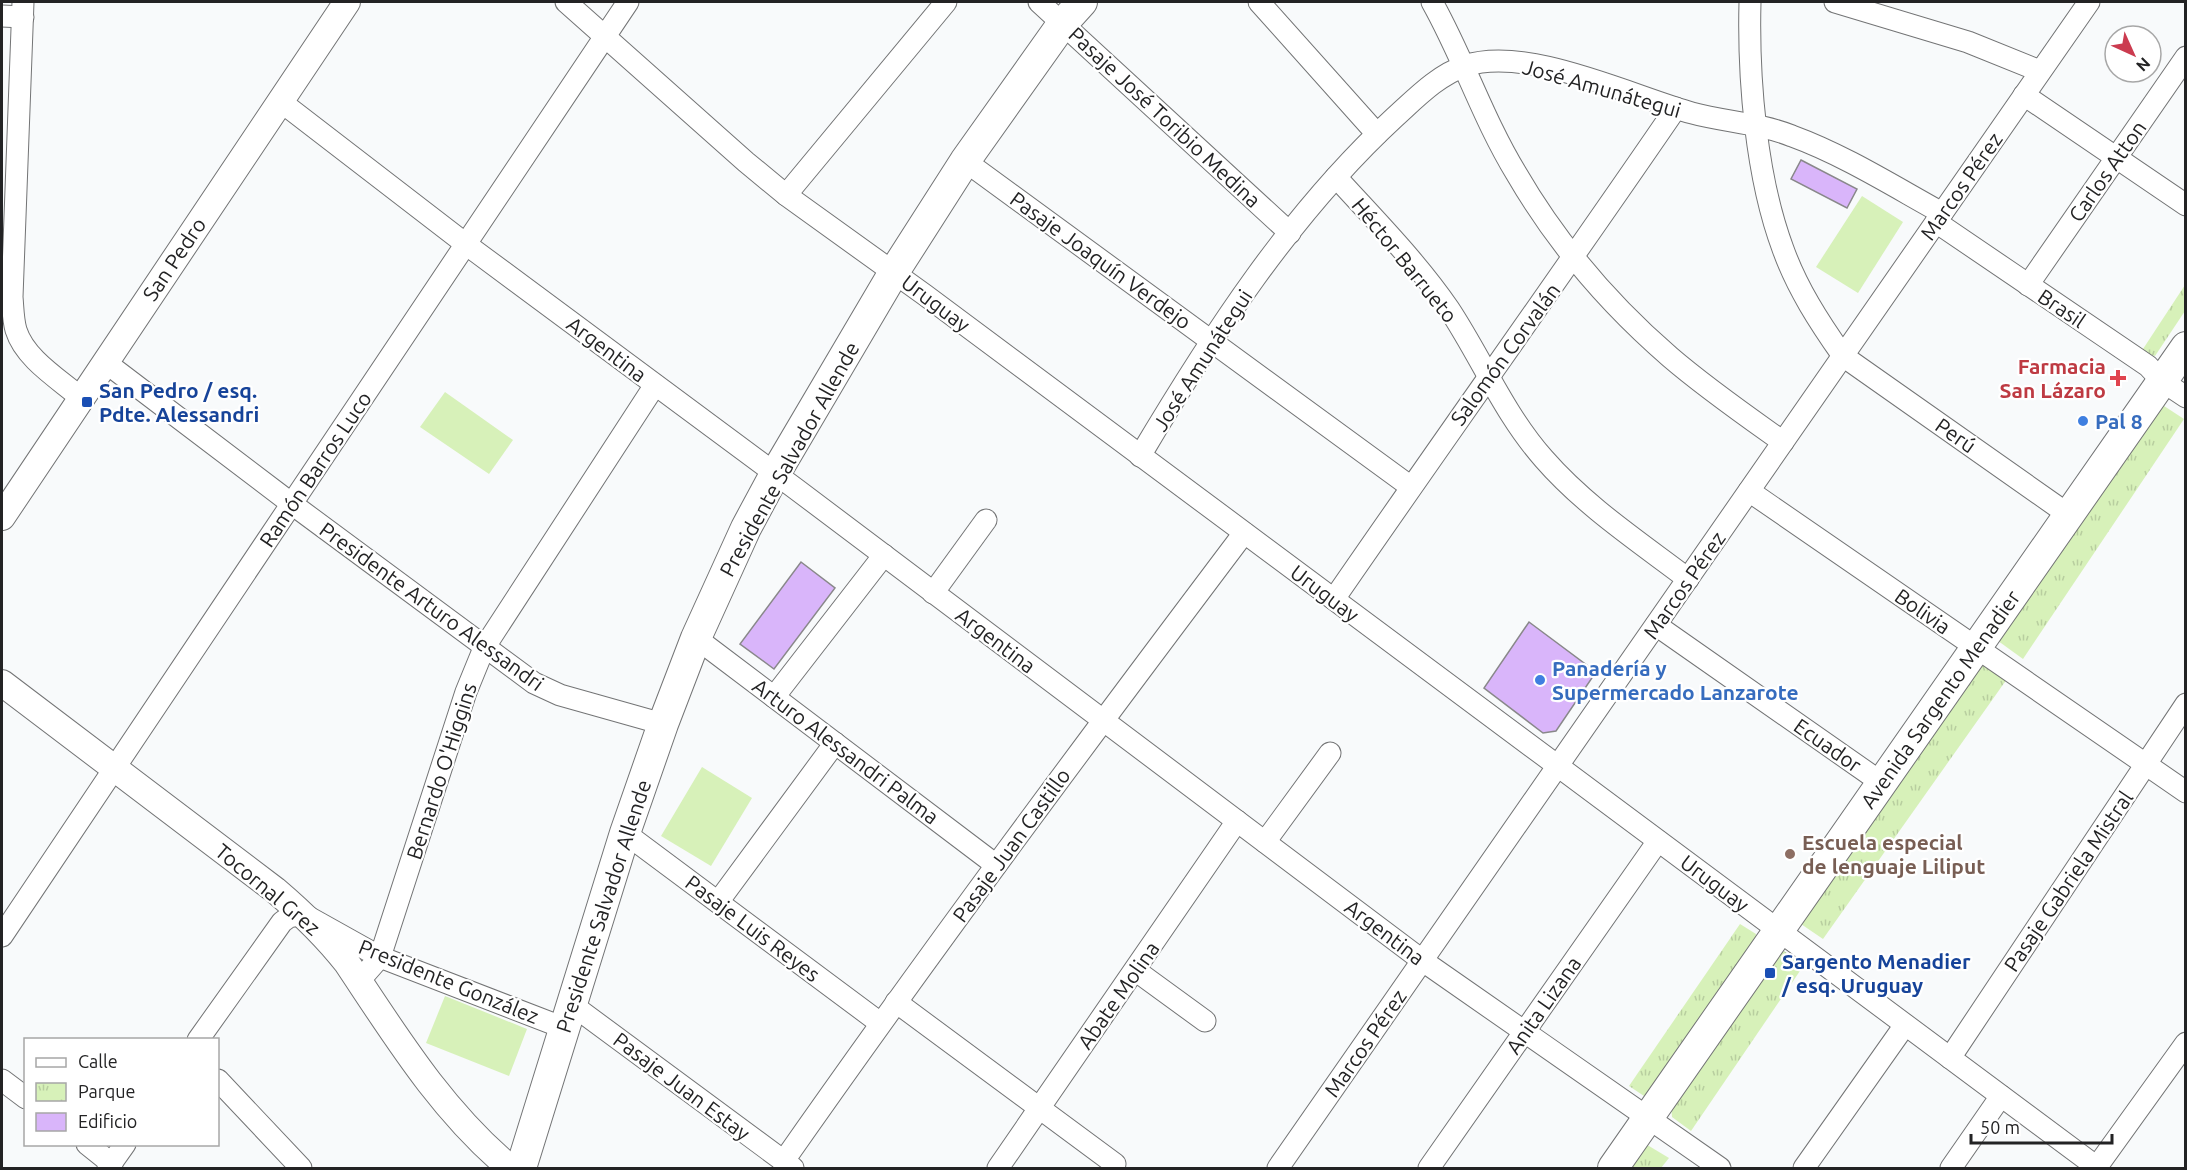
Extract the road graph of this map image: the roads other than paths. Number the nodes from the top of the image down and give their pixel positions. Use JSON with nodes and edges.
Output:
{"nodes":[{"id":1,"x":346,"y":2,"type":"edge"},
{"id":2,"x":566,"y":2,"type":"edge"},
{"id":3,"x":628,"y":2,"type":"edge"},
{"id":4,"x":946,"y":2,"type":"edge"},
{"id":5,"x":1039,"y":2,"type":"edge"},
{"id":6,"x":1082,"y":2,"type":"edge"},
{"id":7,"x":1259,"y":2,"type":"edge"},
{"id":8,"x":1432,"y":2,"type":"edge"},
{"id":9,"x":1750,"y":2,"type":"edge"},
{"id":10,"x":1835,"y":2,"type":"edge"},
{"id":11,"x":2089,"y":2,"type":"edge"},
{"id":12,"x":23,"y":9,"type":"edge"},
{"id":13,"x":2,"y":16,"type":"edge"},
{"id":14,"x":1063,"y":23,"type":"junction"},
{"id":15,"x":604,"y":37,"type":"junction"},
{"id":16,"x":2186,"y":57,"type":"edge"},
{"id":17,"x":1464,"y":66,"type":"junction"},
{"id":18,"x":2040,"y":71,"type":"junction"},
{"id":19,"x":2024,"y":94,"type":"junction"},
{"id":20,"x":280,"y":101,"type":"junction"},
{"id":21,"x":1676,"y":108,"type":"junction"},
{"id":22,"x":1756,"y":125,"type":"junction"},
{"id":23,"x":1377,"y":134,"type":"junction"},
{"id":24,"x":2116,"y":158,"type":"junction"},
{"id":25,"x":964,"y":161,"type":"junction"},
{"id":26,"x":1336,"y":177,"type":"junction"},
{"id":27,"x":786,"y":195,"type":"junction"},
{"id":28,"x":2186,"y":205,"type":"edge"},
{"id":29,"x":1939,"y":217,"type":"junction"},
{"id":30,"x":1290,"y":233,"type":"junction"},
{"id":31,"x":466,"y":245,"type":"junction"},
{"id":32,"x":1575,"y":256,"type":"junction"},
{"id":33,"x":894,"y":272,"type":"junction"},
{"id":34,"x":2028,"y":285,"type":"junction"},
{"id":35,"x":1211,"y":341,"type":"junction"},
{"id":36,"x":2186,"y":347,"type":"edge"},
{"id":37,"x":1842,"y":356,"type":"junction"},
{"id":38,"x":105,"y":362,"type":"junction"},
{"id":39,"x":1488,"y":376,"type":"junction"},
{"id":40,"x":655,"y":386,"type":"junction"},
{"id":41,"x":2174,"y":389,"type":"edge"},
{"id":42,"x":81,"y":398,"type":"junction"},
{"id":43,"x":1783,"y":442,"type":"junction"},
{"id":44,"x":1140,"y":456,"type":"junction"},
{"id":45,"x":775,"y":474,"type":"junction"},
{"id":46,"x":1411,"y":487,"type":"junction"},
{"id":47,"x":1749,"y":491,"type":"junction"},
{"id":48,"x":292,"y":504,"type":"junction"},
{"id":49,"x":2069,"y":515,"type":"junction"},
{"id":50,"x":2,"y":517,"type":"edge"},
{"id":51,"x":986,"y":520,"type":"dead end"},
{"id":52,"x":1244,"y":533,"type":"junction"},
{"id":53,"x":884,"y":555,"type":"junction"},
{"id":54,"x":1688,"y":579,"type":"junction"},
{"id":55,"x":933,"y":592,"type":"junction"},
{"id":56,"x":1334,"y":599,"type":"junction"},
{"id":57,"x":1656,"y":625,"type":"junction"},
{"id":58,"x":696,"y":638,"type":"junction"},
{"id":59,"x":484,"y":648,"type":"junction"},
{"id":60,"x":1976,"y":648,"type":"junction"},
{"id":61,"x":2,"y":683,"type":"edge"},
{"id":62,"x":774,"y":697,"type":"junction"},
{"id":63,"x":2186,"y":704,"type":"edge"},
{"id":64,"x":1103,"y":720,"type":"junction"},
{"id":65,"x":663,"y":724,"type":"junction"},
{"id":66,"x":835,"y":743,"type":"junction"},
{"id":67,"x":1330,"y":753,"type":"dead end"},
{"id":68,"x":2145,"y":765,"type":"junction"},
{"id":69,"x":1558,"y":766,"type":"junction"},
{"id":70,"x":114,"y":769,"type":"junction"},
{"id":71,"x":1882,"y":783,"type":"junction"},
{"id":72,"x":2186,"y":792,"type":"edge"},
{"id":73,"x":1238,"y":821,"type":"junction"},
{"id":74,"x":625,"y":833,"type":"junction"},
{"id":75,"x":1658,"y":841,"type":"junction"},
{"id":76,"x":1265,"y":842,"type":"junction"},
{"id":77,"x":996,"y":865,"type":"junction"},
{"id":78,"x":718,"y":902,"type":"junction"},
{"id":79,"x":303,"y":914,"type":"junction"},
{"id":80,"x":1779,"y":931,"type":"junction"},
{"id":81,"x":2,"y":936,"type":"edge"},
{"id":82,"x":380,"y":957,"type":"junction"},
{"id":83,"x":1423,"y":961,"type":"junction"},
{"id":84,"x":1135,"y":970,"type":"junction"},
{"id":85,"x":359,"y":981,"type":"junction"},
{"id":86,"x":896,"y":1002,"type":"junction"},
{"id":87,"x":568,"y":1016,"type":"junction"},
{"id":88,"x":1205,"y":1021,"type":"dead end"},
{"id":89,"x":880,"y":1023,"type":"junction"},
{"id":90,"x":1905,"y":1025,"type":"junction"},
{"id":91,"x":1525,"y":1031,"type":"junction"},
{"id":92,"x":199,"y":1038,"type":"edge"},
{"id":93,"x":2186,"y":1043,"type":"edge"},
{"id":94,"x":1950,"y":1058,"type":"junction"},
{"id":95,"x":2,"y":1080,"type":"edge"},
{"id":96,"x":219,"y":1081,"type":"edge"},
{"id":97,"x":24,"y":1096,"type":"edge"},
{"id":98,"x":2001,"y":1096,"type":"junction"},
{"id":99,"x":1039,"y":1109,"type":"junction"},
{"id":100,"x":1648,"y":1118,"type":"junction"},
{"id":101,"x":89,"y":1146,"type":"edge"},
{"id":102,"x":124,"y":1146,"type":"edge"},
{"id":103,"x":1115,"y":1164,"type":"dead end"},
{"id":104,"x":788,"y":1165,"type":"edge"},
{"id":105,"x":110,"y":1166,"type":"edge"},
{"id":106,"x":301,"y":1168,"type":"edge"},
{"id":107,"x":510,"y":1168,"type":"edge"},
{"id":108,"x":521,"y":1168,"type":"edge"},
{"id":109,"x":998,"y":1168,"type":"edge"},
{"id":110,"x":1278,"y":1168,"type":"edge"},
{"id":111,"x":1429,"y":1168,"type":"edge"},
{"id":112,"x":1613,"y":1168,"type":"edge"},
{"id":113,"x":1720,"y":1168,"type":"edge"},
{"id":114,"x":1804,"y":1168,"type":"edge"},
{"id":115,"x":1950,"y":1168,"type":"edge"},
{"id":116,"x":2097,"y":1168,"type":"edge"}],
"edges":[{"from":1,"to":20,"type":"street","name":"San Pedro"},
{"from":2,"to":15,"type":"street","name":"Uruguay"},
{"from":3,"to":15,"type":"street","name":"Ramón Barros Luco"},
{"from":4,"to":27,"type":"street"},
{"from":5,"to":14,"type":"street","name":"Pasaje José Toribio Medina"},
{"from":6,"to":14,"type":"main road","name":"Presidente Salvador Allende"},
{"from":7,"to":23,"type":"street"},
{"from":8,"to":17,"type":"street"},
{"from":9,"to":22,"type":"street"},
{"from":10,"to":18,"type":"street"},
{"from":11,"to":18,"type":"street","name":"Marcos Pérez"},
{"from":12,"to":13,"type":"street"},
{"from":12,"to":42,"type":"street"},
{"from":14,"to":25,"type":"main road","name":"Presidente Salvador Allende"},
{"from":14,"to":30,"type":"street","name":"Pasaje José Toribio Medina"},
{"from":15,"to":27,"type":"street","name":"Uruguay"},
{"from":15,"to":31,"type":"street","name":"Ramón Barros Luco"},
{"from":16,"to":24,"type":"street","name":"Carlos Atton"},
{"from":17,"to":21,"type":"street","name":"José Amunátegui"},
{"from":17,"to":23,"type":"street","name":"José Amunátegui"},
{"from":17,"to":32,"type":"street"},
{"from":18,"to":19,"type":"street","name":"Marcos Pérez"},
{"from":19,"to":24,"type":"street"},
{"from":19,"to":29,"type":"street","name":"Marcos Pérez"},
{"from":20,"to":31,"type":"street","name":"Argentina"},
{"from":20,"to":38,"type":"street","name":"San Pedro"},
{"from":21,"to":22,"type":"street","name":"José Amunátegui"},
{"from":21,"to":32,"type":"street","name":"Salomón Corvalán"},
{"from":22,"to":29,"type":"street","name":"José Amunátegui"},
{"from":22,"to":37,"type":"street"},
{"from":23,"to":26,"type":"street","name":"José Amunátegui"},
{"from":24,"to":28,"type":"street"},
{"from":24,"to":34,"type":"street","name":"Carlos Atton"},
{"from":25,"to":33,"type":"main road","name":"Presidente Salvador Allende"},
{"from":25,"to":35,"type":"street","name":"Pasaje Joaquín Verdejo"},
{"from":26,"to":30,"type":"street","name":"José Amunátegui"},
{"from":26,"to":39,"type":"street","name":"Héctor Barrueto"},
{"from":27,"to":33,"type":"street","name":"Uruguay"},
{"from":29,"to":34,"type":"street","name":"Brasil"},
{"from":29,"to":37,"type":"street","name":"Marcos Pérez"},
{"from":30,"to":35,"type":"street","name":"José Amunátegui"},
{"from":31,"to":40,"type":"street","name":"Argentina"},
{"from":31,"to":48,"type":"street","name":"Ramón Barros Luco"},
{"from":32,"to":39,"type":"street","name":"Salomón Corvalán"},
{"from":32,"to":43,"type":"street"},
{"from":33,"to":44,"type":"street","name":"Uruguay"},
{"from":33,"to":45,"type":"main road","name":"Presidente Salvador Allende"},
{"from":34,"to":41,"type":"street","name":"Brasil"},
{"from":35,"to":44,"type":"street","name":"José Amunátegui"},
{"from":35,"to":46,"type":"street","name":"Pasaje Joaquín Verdejo"},
{"from":36,"to":41,"type":"main road","name":"Avenida Sargento Menadier"},
{"from":37,"to":43,"type":"street","name":"Marcos Pérez"},
{"from":37,"to":49,"type":"street","name":"Perú"},
{"from":38,"to":42,"type":"street","name":"San Pedro"},
{"from":38,"to":48,"type":"street","name":"Presidente Arturo Alessandri"},
{"from":39,"to":46,"type":"street","name":"Salomón Corvalán"},
{"from":39,"to":54,"type":"street","name":"Héctor Barrueto"},
{"from":40,"to":45,"type":"street","name":"Argentina"},
{"from":40,"to":59,"type":"street","name":"Bernardo O'Higgins"},
{"from":41,"to":49,"type":"main road","name":"Avenida Sargento Menadier"},
{"from":42,"to":50,"type":"street","name":"San Pedro"},
{"from":43,"to":47,"type":"street","name":"Marcos Pérez"},
{"from":44,"to":52,"type":"street","name":"Uruguay"},
{"from":45,"to":53,"type":"street","name":"Argentina"},
{"from":45,"to":58,"type":"main road","name":"Presidente Salvador Allende"},
{"from":46,"to":56,"type":"street","name":"Salomón Corvalán"},
{"from":47,"to":54,"type":"street","name":"Marcos Pérez"},
{"from":47,"to":60,"type":"street","name":"Bolivia"},
{"from":48,"to":59,"type":"street","name":"Presidente Arturo Alessandri"},
{"from":48,"to":70,"type":"street","name":"Ramón Barros Luco"},
{"from":49,"to":60,"type":"main road","name":"Avenida Sargento Menadier"},
{"from":51,"to":55,"type":"street"},
{"from":52,"to":56,"type":"street","name":"Uruguay"},
{"from":52,"to":64,"type":"street","name":"Pasaje Juan Castillo"},
{"from":53,"to":55,"type":"street","name":"Argentina"},
{"from":53,"to":62,"type":"street"},
{"from":54,"to":57,"type":"street","name":"Marcos Pérez"},
{"from":55,"to":64,"type":"street","name":"Argentina"},
{"from":56,"to":69,"type":"street","name":"Uruguay"},
{"from":57,"to":69,"type":"street","name":"Marcos Pérez"},
{"from":57,"to":71,"type":"street","name":"Ecuador"},
{"from":58,"to":62,"type":"street","name":"Arturo Alessandri Palma"},
{"from":58,"to":65,"type":"main road","name":"Presidente Salvador Allende"},
{"from":59,"to":65,"type":"street","name":"Presidente Arturo Alessandri"},
{"from":59,"to":82,"type":"street","name":"Bernardo O'Higgins"},
{"from":60,"to":68,"type":"street","name":"Bolivia"},
{"from":60,"to":71,"type":"main road","name":"Avenida Sargento Menadier"},
{"from":61,"to":70,"type":"street","name":"Tocornal Grez"},
{"from":62,"to":66,"type":"street","name":"Arturo Alessandri Palma"},
{"from":63,"to":68,"type":"street","name":"Pasaje Gabriela Mistral"},
{"from":64,"to":73,"type":"street","name":"Argentina"},
{"from":64,"to":77,"type":"street","name":"Pasaje Juan Castillo"},
{"from":65,"to":74,"type":"main road","name":"Presidente Salvador Allende"},
{"from":66,"to":77,"type":"street","name":"Arturo Alessandri Palma"},
{"from":66,"to":78,"type":"street"},
{"from":67,"to":76,"type":"street"},
{"from":68,"to":72,"type":"street","name":"Bolivia"},
{"from":68,"to":94,"type":"street","name":"Pasaje Gabriela Mistral"},
{"from":69,"to":75,"type":"street","name":"Uruguay"},
{"from":69,"to":83,"type":"street","name":"Marcos Pérez"},
{"from":70,"to":79,"type":"street","name":"Tocornal Grez"},
{"from":70,"to":81,"type":"street","name":"Ramón Barros Luco"},
{"from":71,"to":80,"type":"main road","name":"Avenida Sargento Menadier"},
{"from":73,"to":76,"type":"street","name":"Argentina"},
{"from":73,"to":84,"type":"street","name":"Abate Molina"},
{"from":74,"to":78,"type":"street","name":"Pasaje Luis Reyes"},
{"from":74,"to":87,"type":"main road","name":"Presidente Salvador Allende"},
{"from":75,"to":80,"type":"street","name":"Uruguay"},
{"from":75,"to":91,"type":"street","name":"Anita Lizana"},
{"from":76,"to":83,"type":"street","name":"Argentina"},
{"from":77,"to":86,"type":"street","name":"Pasaje Juan Castillo"},
{"from":78,"to":89,"type":"street","name":"Pasaje Luis Reyes"},
{"from":79,"to":82,"type":"street","name":"Presidente González"},
{"from":79,"to":85,"type":"street","name":"Tocornal Grez"},
{"from":79,"to":92,"type":"street"},
{"from":80,"to":90,"type":"street","name":"Uruguay"},
{"from":80,"to":100,"type":"main road","name":"Avenida Sargento Menadier"},
{"from":82,"to":85,"type":"street","name":"Bernardo O'Higgins"},
{"from":82,"to":87,"type":"street","name":"Presidente González"},
{"from":83,"to":91,"type":"street","name":"Argentina"},
{"from":83,"to":110,"type":"street","name":"Marcos Pérez"},
{"from":84,"to":88,"type":"street"},
{"from":84,"to":99,"type":"street","name":"Abate Molina"},
{"from":85,"to":107,"type":"street","name":"Tocornal Grez"},
{"from":86,"to":89,"type":"street","name":"Pasaje Juan Castillo"},
{"from":86,"to":99,"type":"street"},
{"from":87,"to":104,"type":"street","name":"Pasaje Juan Estay"},
{"from":87,"to":108,"type":"main road","name":"Presidente Salvador Allende"},
{"from":89,"to":104,"type":"street","name":"Pasaje Juan Castillo"},
{"from":90,"to":94,"type":"street","name":"Uruguay"},
{"from":90,"to":114,"type":"street"},
{"from":91,"to":100,"type":"street","name":"Argentina"},
{"from":91,"to":111,"type":"street","name":"Anita Lizana"},
{"from":93,"to":116,"type":"street"},
{"from":94,"to":98,"type":"street","name":"Uruguay"},
{"from":95,"to":97,"type":"street"},
{"from":96,"to":106,"type":"street"},
{"from":98,"to":115,"type":"street"},
{"from":98,"to":116,"type":"street","name":"Uruguay"},
{"from":99,"to":103,"type":"street"},
{"from":99,"to":109,"type":"street","name":"Abate Molina"},
{"from":100,"to":112,"type":"main road","name":"Avenida Sargento Menadier"},
{"from":100,"to":113,"type":"street","name":"Argentina"},
{"from":101,"to":105,"type":"street"},
{"from":102,"to":105,"type":"street"}]}
